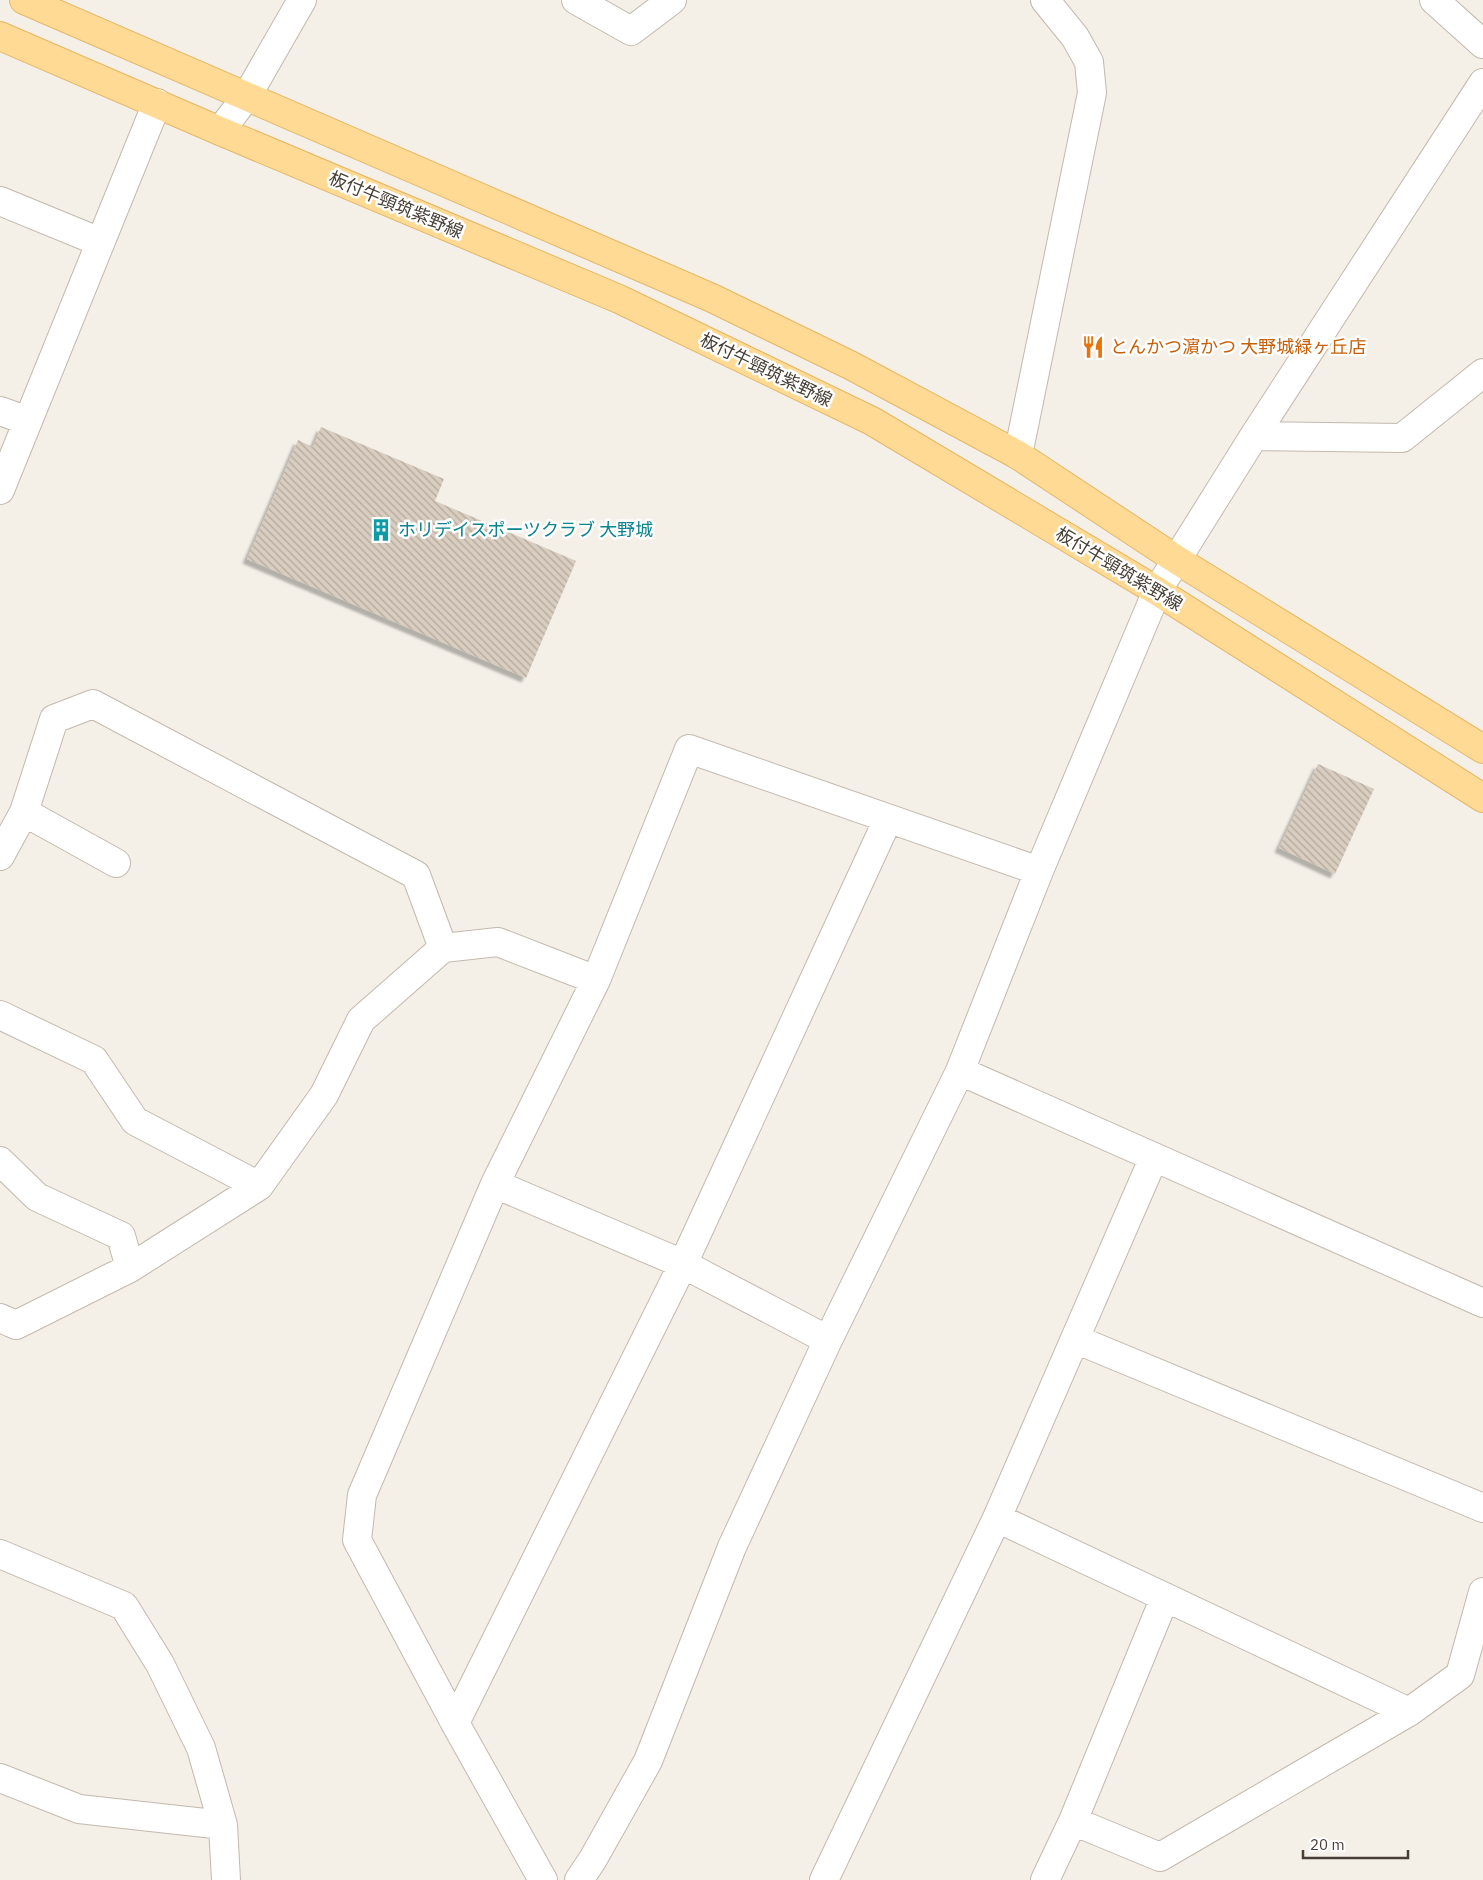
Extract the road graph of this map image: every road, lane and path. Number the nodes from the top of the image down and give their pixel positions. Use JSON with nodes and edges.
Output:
{"nodes":[{"id":1,"x":24,"y":0,"type":"edge"},
{"id":2,"x":302,"y":0,"type":"edge"},
{"id":3,"x":576,"y":0,"type":"edge"},
{"id":4,"x":672,"y":0,"type":"edge"},
{"id":5,"x":1045,"y":0,"type":"edge"},
{"id":6,"x":1434,"y":0,"type":"edge"},
{"id":7,"x":0,"y":36,"type":"edge"},
{"id":8,"x":1483,"y":44,"type":"edge"},
{"id":9,"x":1483,"y":82,"type":"edge"},
{"id":10,"x":247,"y":96,"type":"junction"},
{"id":11,"x":157,"y":103,"type":"junction"},
{"id":12,"x":220,"y":131,"type":"junction"},
{"id":13,"x":0,"y":201,"type":"edge"},
{"id":14,"x":100,"y":242,"type":"junction"},
{"id":15,"x":1483,"y":373,"type":"edge"},
{"id":16,"x":0,"y":411,"type":"edge"},
{"id":17,"x":28,"y":421,"type":"junction"},
{"id":18,"x":1254,"y":436,"type":"junction"},
{"id":19,"x":1018,"y":455,"type":"junction"},
{"id":20,"x":0,"y":490,"type":"edge"},
{"id":21,"x":1177,"y":560,"type":"junction"},
{"id":22,"x":1157,"y":591,"type":"junction"},
{"id":23,"x":1483,"y":749,"type":"edge"},
{"id":24,"x":1483,"y":798,"type":"edge"},
{"id":25,"x":24,"y":812,"type":"junction"},
{"id":26,"x":888,"y":819,"type":"junction"},
{"id":27,"x":0,"y":856,"type":"edge"},
{"id":28,"x":116,"y":863,"type":"dead end"},
{"id":29,"x":1039,"y":871,"type":"junction"},
{"id":30,"x":443,"y":948,"type":"junction"},
{"id":31,"x":596,"y":980,"type":"junction"},
{"id":32,"x":2,"y":1025,"type":"edge"},
{"id":33,"x":960,"y":1071,"type":"junction"},
{"id":34,"x":1154,"y":1157,"type":"junction"},
{"id":35,"x":0,"y":1161,"type":"edge"},
{"id":36,"x":495,"y":1184,"type":"junction"},
{"id":37,"x":259,"y":1186,"type":"junction"},
{"id":38,"x":683,"y":1264,"type":"junction"},
{"id":39,"x":130,"y":1268,"type":"junction"},
{"id":40,"x":1483,"y":1303,"type":"edge"},
{"id":41,"x":0,"y":1318,"type":"edge"},
{"id":42,"x":1075,"y":1339,"type":"junction"},
{"id":43,"x":828,"y":1340,"type":"junction"},
{"id":44,"x":1483,"y":1508,"type":"edge"},
{"id":45,"x":997,"y":1518,"type":"junction"},
{"id":46,"x":0,"y":1554,"type":"edge"},
{"id":47,"x":1483,"y":1592,"type":"edge"},
{"id":48,"x":1165,"y":1597,"type":"junction"},
{"id":49,"x":1410,"y":1712,"type":"junction"},
{"id":50,"x":455,"y":1723,"type":"junction"},
{"id":51,"x":0,"y":1778,"type":"edge"},
{"id":52,"x":1073,"y":1821,"type":"junction"},
{"id":53,"x":223,"y":1825,"type":"junction"},
{"id":54,"x":226,"y":1880,"type":"edge"},
{"id":55,"x":543,"y":1880,"type":"edge"},
{"id":56,"x":579,"y":1880,"type":"edge"},
{"id":57,"x":824,"y":1880,"type":"edge"},
{"id":58,"x":1045,"y":1880,"type":"edge"}],
"edges":[{"from":1,"to":10,"type":"main road","name":"板付牛頸筑紫野線"},
{"from":2,"to":10,"type":"street"},
{"from":3,"to":4,"type":"street"},
{"from":5,"to":19,"type":"street"},
{"from":6,"to":8,"type":"street"},
{"from":7,"to":11,"type":"main road","name":"板付牛頸筑紫野線"},
{"from":9,"to":18,"type":"street"},
{"from":10,"to":12,"type":"street"},
{"from":10,"to":19,"type":"main road","name":"板付牛頸筑紫野線"},
{"from":11,"to":12,"type":"main road","name":"板付牛頸筑紫野線"},
{"from":11,"to":14,"type":"street"},
{"from":12,"to":22,"type":"main road","name":"板付牛頸筑紫野線"},
{"from":13,"to":14,"type":"street"},
{"from":14,"to":17,"type":"street"},
{"from":15,"to":18,"type":"street"},
{"from":16,"to":17,"type":"street"},
{"from":17,"to":20,"type":"street"},
{"from":18,"to":21,"type":"street"},
{"from":19,"to":21,"type":"main road","name":"板付牛頸筑紫野線"},
{"from":21,"to":22,"type":"street"},
{"from":21,"to":23,"type":"main road","name":"板付牛頸筑紫野線"},
{"from":22,"to":24,"type":"main road","name":"板付牛頸筑紫野線"},
{"from":22,"to":29,"type":"street"},
{"from":25,"to":27,"type":"street"},
{"from":25,"to":28,"type":"street"},
{"from":25,"to":30,"type":"street"},
{"from":26,"to":29,"type":"street"},
{"from":26,"to":31,"type":"street"},
{"from":26,"to":38,"type":"street"},
{"from":29,"to":33,"type":"street"},
{"from":30,"to":31,"type":"street"},
{"from":30,"to":37,"type":"street"},
{"from":31,"to":36,"type":"street"},
{"from":32,"to":37,"type":"street"},
{"from":33,"to":34,"type":"street"},
{"from":33,"to":43,"type":"street"},
{"from":34,"to":40,"type":"street"},
{"from":34,"to":42,"type":"street"},
{"from":35,"to":39,"type":"street"},
{"from":36,"to":38,"type":"street"},
{"from":36,"to":50,"type":"street"},
{"from":37,"to":39,"type":"street"},
{"from":38,"to":43,"type":"street"},
{"from":38,"to":50,"type":"street"},
{"from":39,"to":41,"type":"street"},
{"from":42,"to":44,"type":"street"},
{"from":42,"to":45,"type":"street"},
{"from":43,"to":56,"type":"street"},
{"from":45,"to":48,"type":"street"},
{"from":45,"to":57,"type":"street"},
{"from":46,"to":53,"type":"street"},
{"from":47,"to":49,"type":"street"},
{"from":48,"to":49,"type":"street"},
{"from":48,"to":52,"type":"street"},
{"from":49,"to":52,"type":"street"},
{"from":50,"to":55,"type":"street"},
{"from":51,"to":53,"type":"street"},
{"from":52,"to":58,"type":"street"},
{"from":53,"to":54,"type":"street"}]}
